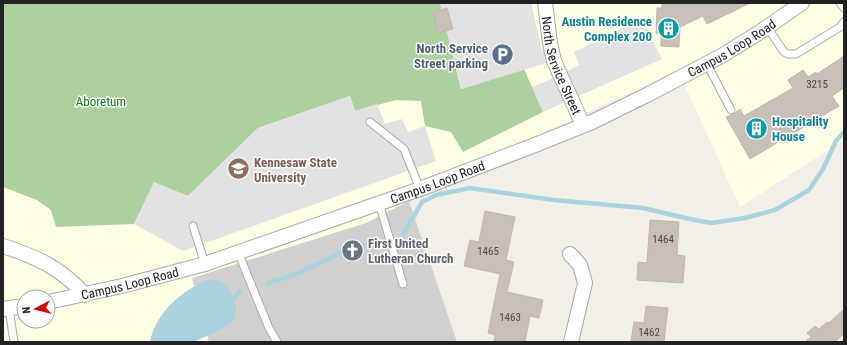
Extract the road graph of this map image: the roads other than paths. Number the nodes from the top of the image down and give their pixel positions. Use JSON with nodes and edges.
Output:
{"nodes":[{"id":1,"x":545,"y":3,"type":"edge"},
{"id":2,"x":802,"y":3,"type":"edge"},
{"id":3,"x":840,"y":3,"type":"edge"},
{"id":4,"x":844,"y":8,"type":"edge"},
{"id":5,"x":844,"y":22,"type":"edge"},
{"id":6,"x":768,"y":27,"type":"junction"},
{"id":7,"x":706,"y":64,"type":"junction"},
{"id":8,"x":731,"y":110,"type":"dead end"},
{"id":9,"x":370,"y":122,"type":"dead end"},
{"id":10,"x":584,"y":125,"type":"junction"},
{"id":11,"x":420,"y":189,"type":"junction"},
{"id":12,"x":379,"y":203,"type":"junction"},
{"id":13,"x":193,"y":226,"type":"dead end"},
{"id":14,"x":3,"y":246,"type":"edge"},
{"id":15,"x":238,"y":252,"type":"junction"},
{"id":16,"x":570,"y":254,"type":"dead end"},
{"id":17,"x":205,"y":264,"type":"junction"},
{"id":18,"x":403,"y":284,"type":"dead end"},
{"id":19,"x":85,"y":295,"type":"junction"},
{"id":20,"x":56,"y":300,"type":"edge"},
{"id":21,"x":16,"y":307,"type":"edge"},
{"id":22,"x":6,"y":309,"type":"edge"},
{"id":23,"x":14,"y":342,"type":"edge"},
{"id":24,"x":276,"y":342,"type":"edge"},
{"id":25,"x":571,"y":342,"type":"edge"}],
"edges":[{"from":1,"to":10,"type":"street","name":"North Service Street"},
{"from":2,"to":6,"type":"street","name":"Campus Loop Road"},
{"from":3,"to":4,"type":"lane"},
{"from":5,"to":6,"type":"lane"},
{"from":6,"to":7,"type":"street","name":"Campus Loop Road"},
{"from":7,"to":8,"type":"lane"},
{"from":7,"to":10,"type":"street","name":"Campus Loop Road"},
{"from":9,"to":11,"type":"lane"},
{"from":10,"to":11,"type":"street","name":"Campus Loop Road"},
{"from":11,"to":12,"type":"street","name":"Campus Loop Road"},
{"from":12,"to":15,"type":"street","name":"Campus Loop Road"},
{"from":12,"to":18,"type":"lane"},
{"from":13,"to":17,"type":"lane"},
{"from":14,"to":19,"type":"street"},
{"from":15,"to":17,"type":"street","name":"Campus Loop Road"},
{"from":15,"to":24,"type":"lane"},
{"from":16,"to":25,"type":"street"},
{"from":17,"to":19,"type":"street","name":"Campus Loop Road"},
{"from":19,"to":20,"type":"street","name":"Campus Loop Road"},
{"from":21,"to":22,"type":"street"},
{"from":22,"to":23,"type":"lane"}]}
